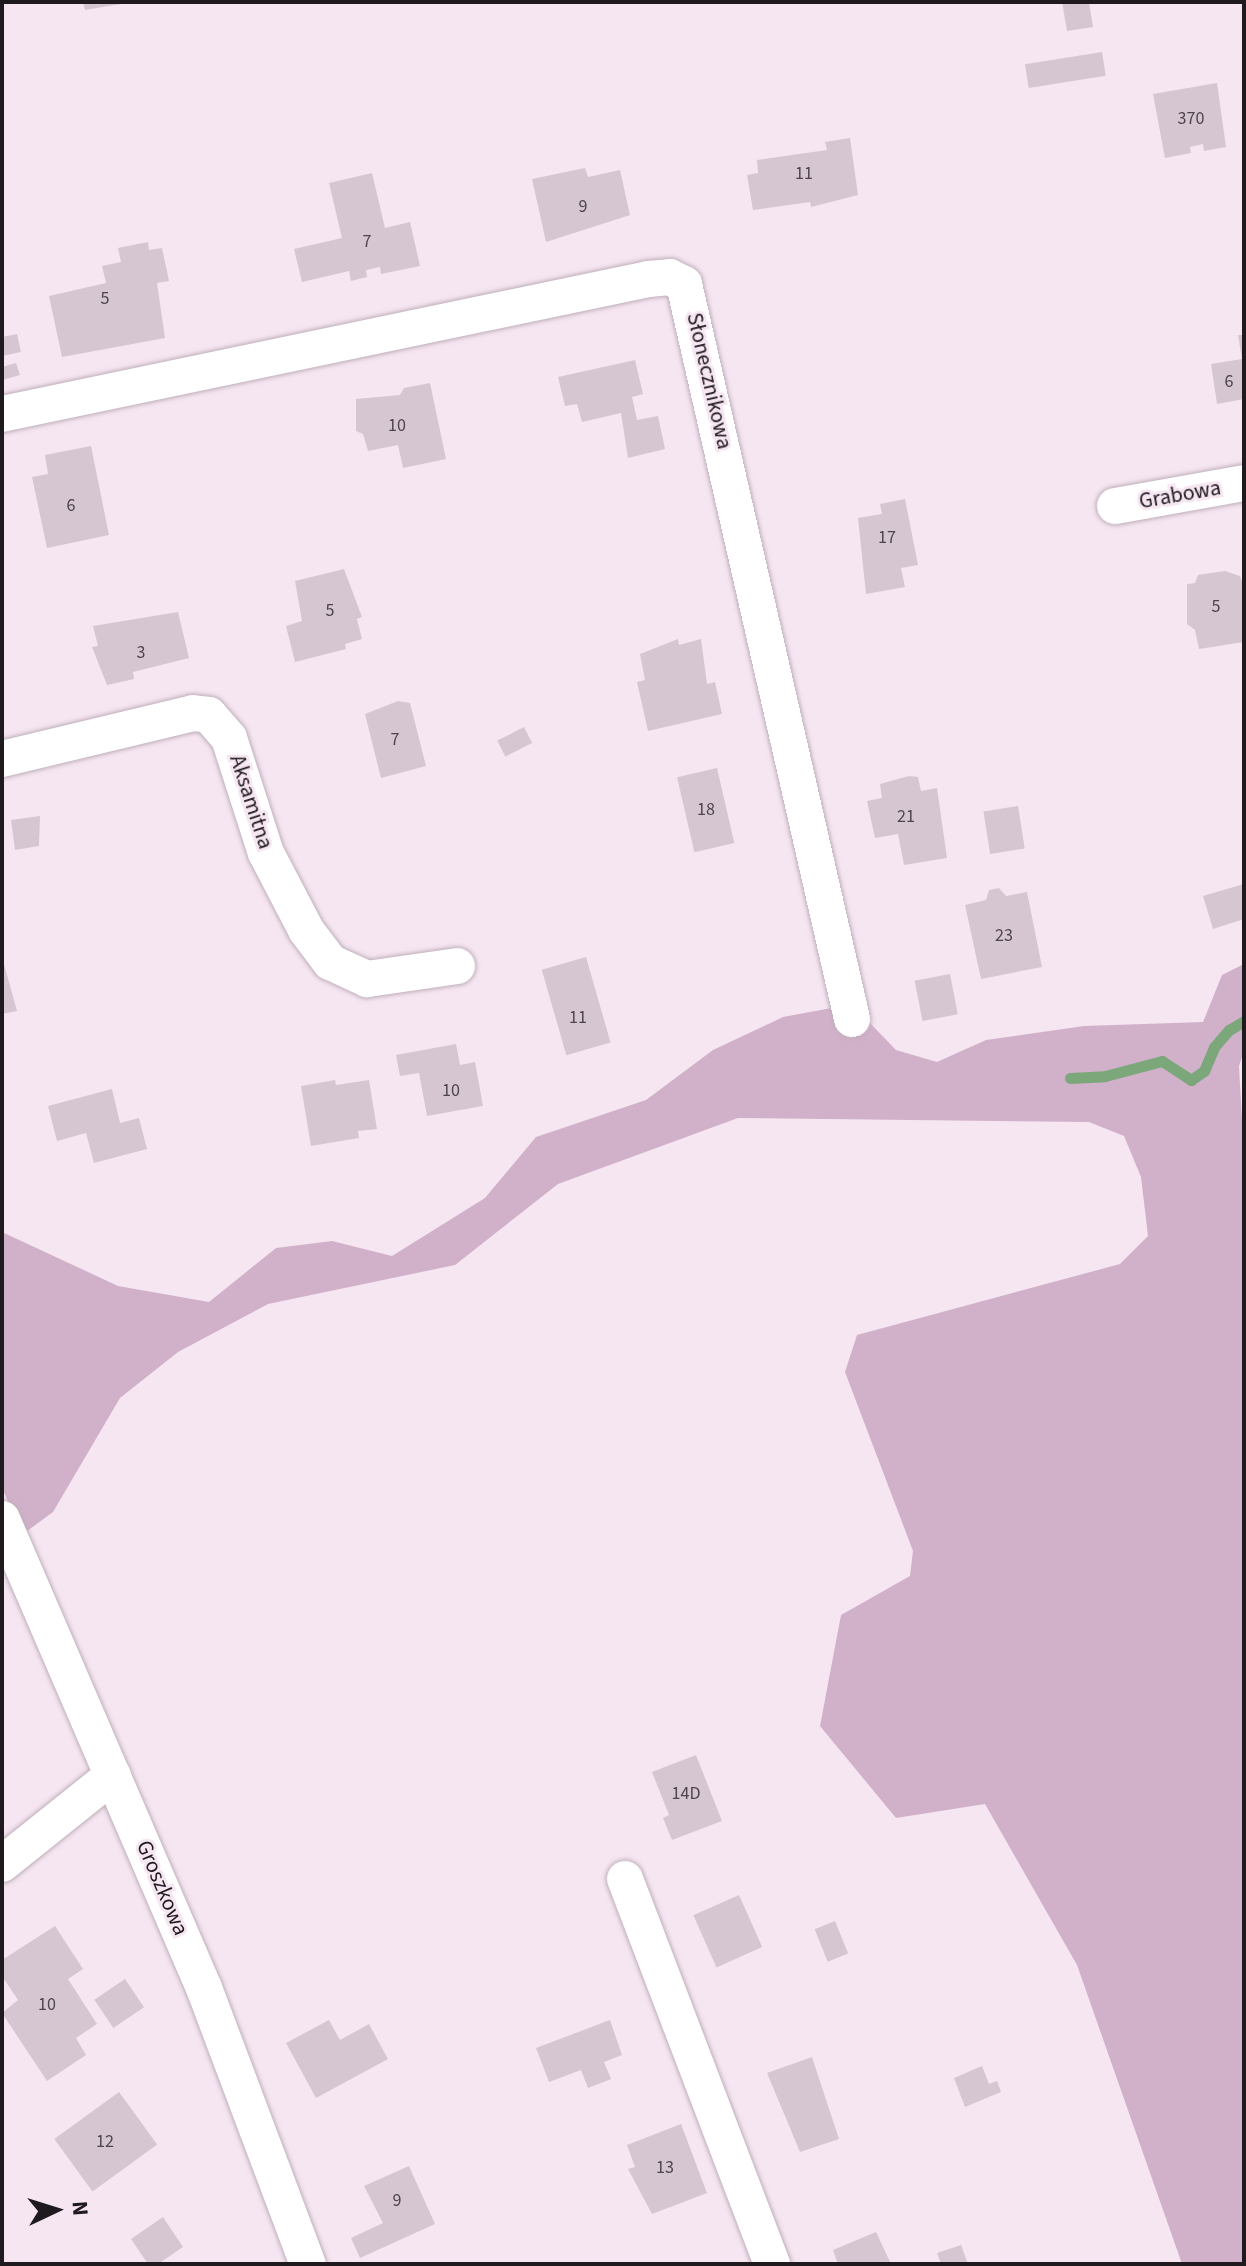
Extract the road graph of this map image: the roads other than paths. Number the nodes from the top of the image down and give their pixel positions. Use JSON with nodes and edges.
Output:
{"nodes":[{"id":1,"x":2,"y":414,"type":"edge"},
{"id":2,"x":1244,"y":483,"type":"edge"},
{"id":3,"x":1115,"y":506,"type":"dead end"},
{"id":4,"x":2,"y":759,"type":"edge"},
{"id":5,"x":457,"y":966,"type":"dead end"},
{"id":6,"x":852,"y":1019,"type":"dead end"},
{"id":7,"x":2,"y":1519,"type":"edge"},
{"id":8,"x":113,"y":1775,"type":"junction"},
{"id":9,"x":2,"y":1864,"type":"edge"},
{"id":10,"x":625,"y":1879,"type":"dead end"},
{"id":11,"x":308,"y":2264,"type":"edge"},
{"id":12,"x":772,"y":2264,"type":"edge"}],
"edges":[{"from":1,"to":6,"type":"street","name":"Słonecznikowa"},
{"from":2,"to":3,"type":"street","name":"Grabowa"},
{"from":4,"to":5,"type":"street","name":"Aksamitna"},
{"from":7,"to":8,"type":"street","name":"Groszkowa"},
{"from":8,"to":9,"type":"street"},
{"from":8,"to":11,"type":"street","name":"Groszkowa"},
{"from":10,"to":12,"type":"street"}]}
